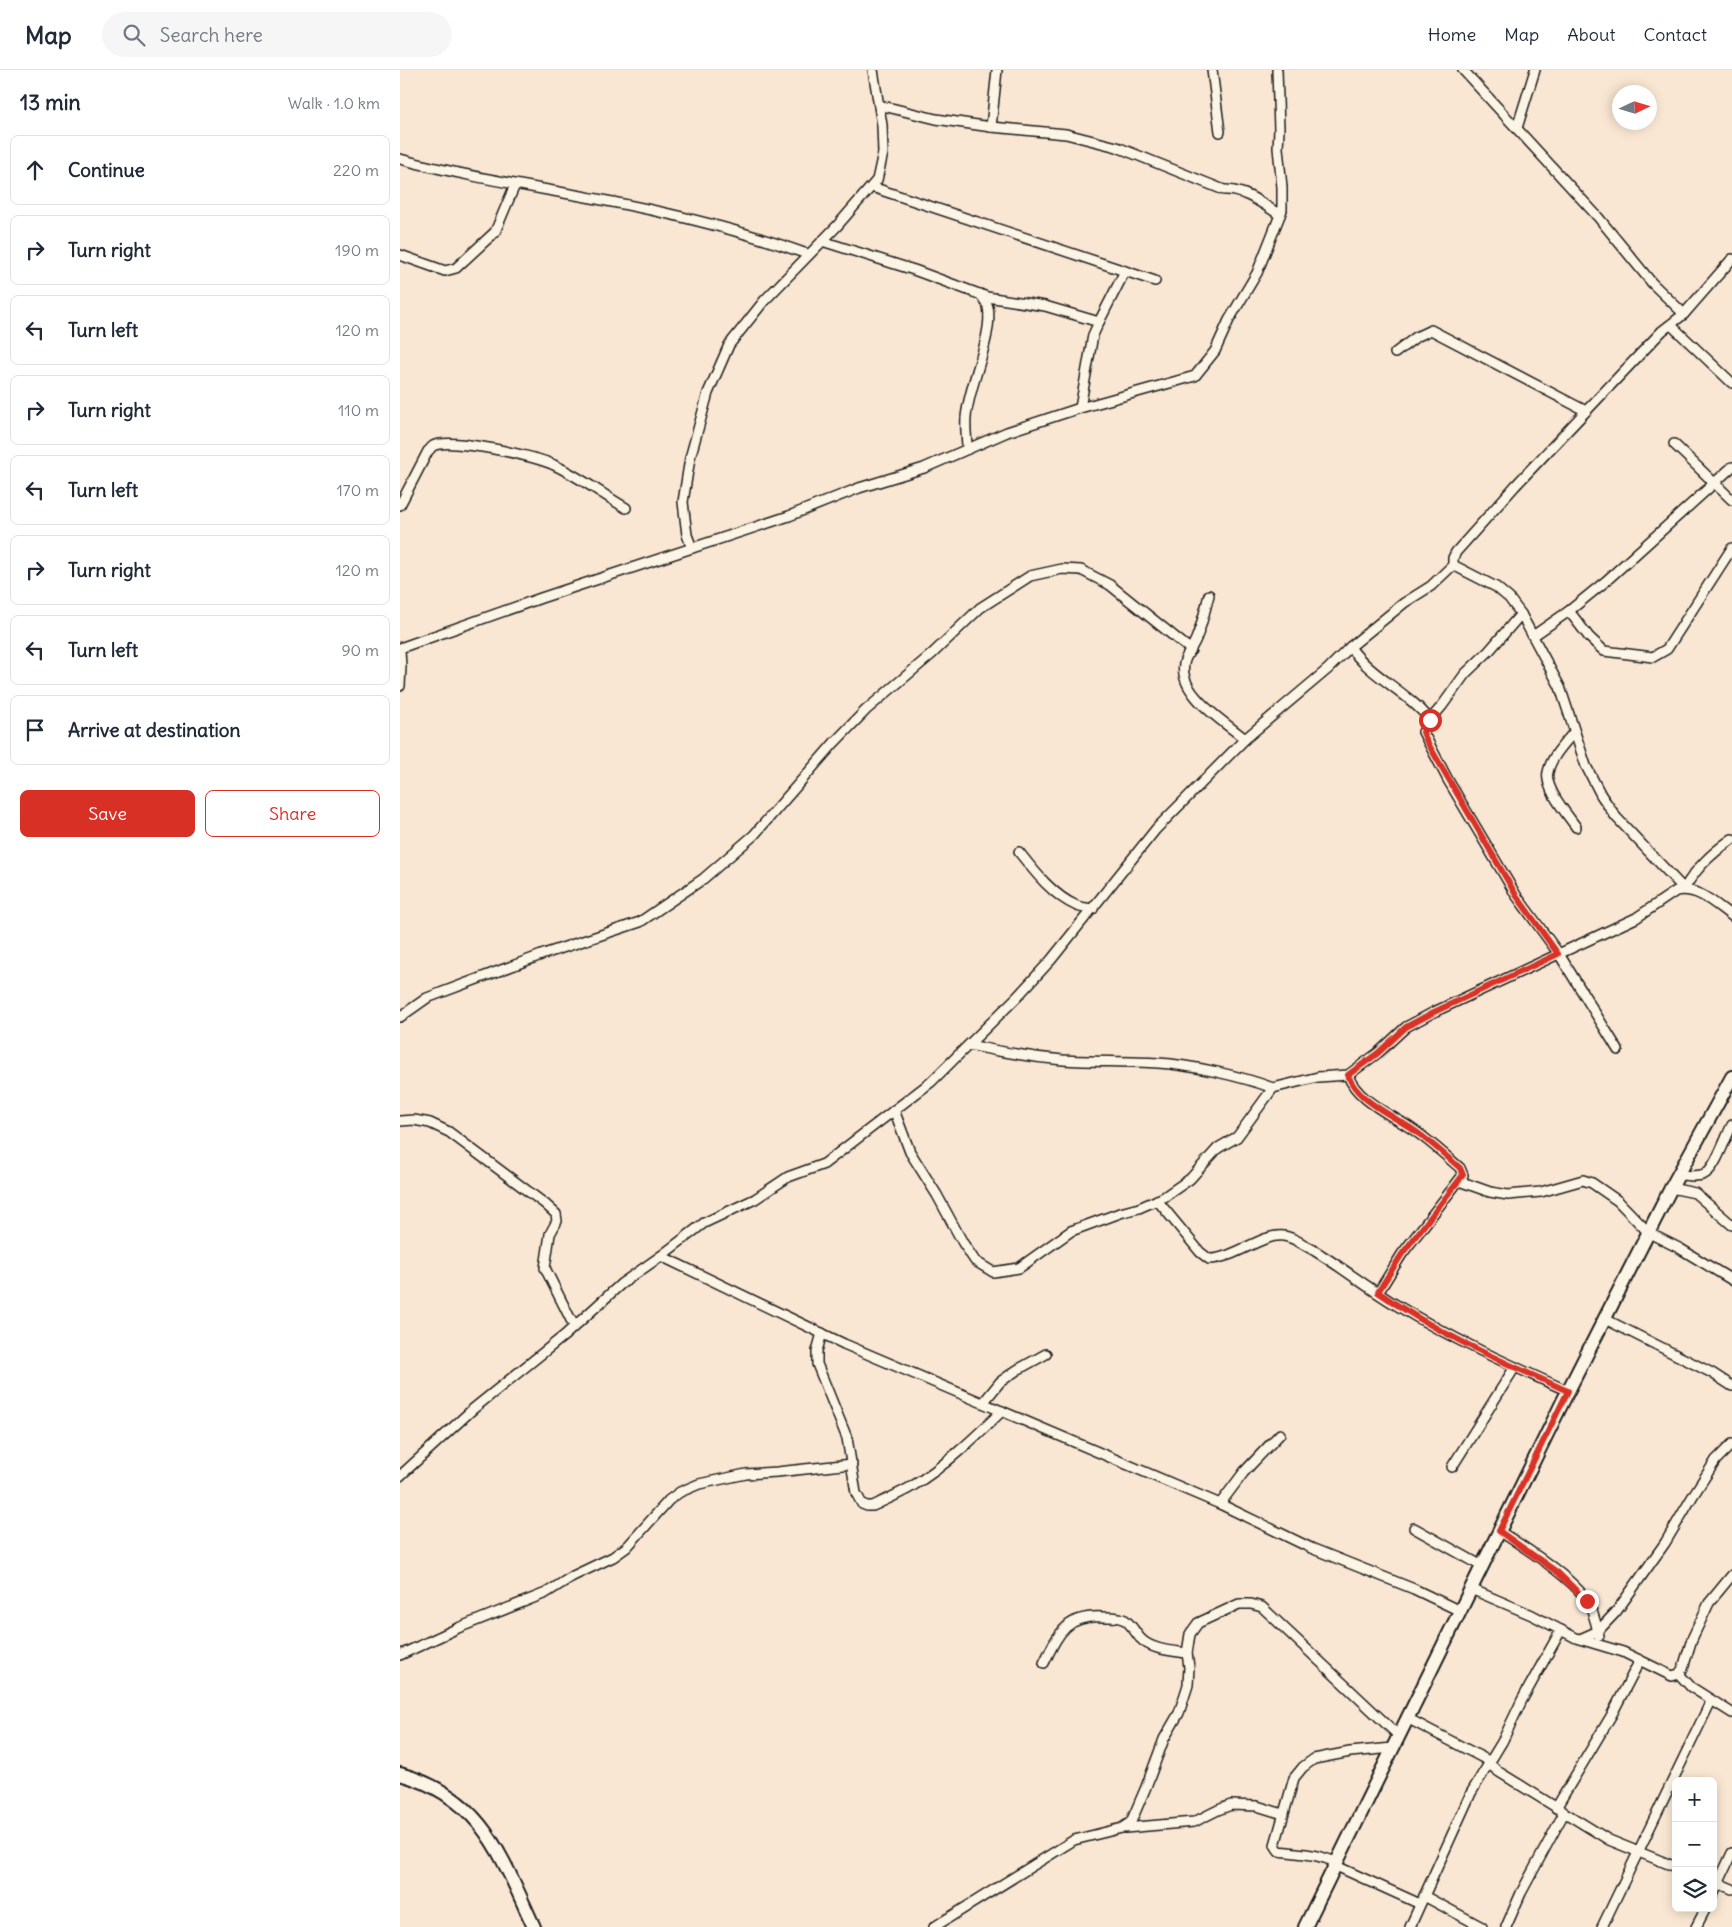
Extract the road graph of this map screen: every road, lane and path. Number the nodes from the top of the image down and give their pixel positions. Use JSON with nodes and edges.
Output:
{"nodes":[{"id":1,"x":873,"y":70,"type":"edge"},
{"id":2,"x":997,"y":70,"type":"edge"},
{"id":3,"x":1212,"y":70,"type":"edge"},
{"id":4,"x":1277,"y":70,"type":"edge"},
{"id":5,"x":1464,"y":70,"type":"edge"},
{"id":6,"x":1535,"y":70,"type":"edge"},
{"id":7,"x":879,"y":105,"type":"junction"},
{"id":8,"x":991,"y":127,"type":"junction"},
{"id":9,"x":1517,"y":128,"type":"junction"},
{"id":10,"x":1220,"y":132,"type":"dead end"},
{"id":11,"x":400,"y":159,"type":"edge"},
{"id":12,"x":515,"y":185,"type":"junction"},
{"id":13,"x":872,"y":187,"type":"junction"},
{"id":14,"x":1280,"y":215,"type":"junction"},
{"id":15,"x":822,"y":241,"type":"junction"},
{"id":16,"x":808,"y":254,"type":"junction"},
{"id":17,"x":400,"y":255,"type":"edge"},
{"id":18,"x":1732,"y":259,"type":"edge"},
{"id":19,"x":1125,"y":271,"type":"junction"},
{"id":20,"x":1155,"y":281,"type":"dead end"},
{"id":21,"x":980,"y":294,"type":"junction"},
{"id":22,"x":1684,"y":314,"type":"junction"},
{"id":23,"x":1099,"y":322,"type":"junction"},
{"id":24,"x":1671,"y":325,"type":"junction"},
{"id":25,"x":1395,"y":353,"type":"dead end"},
{"id":26,"x":1732,"y":383,"type":"edge"},
{"id":27,"x":1080,"y":408,"type":"junction"},
{"id":28,"x":1586,"y":411,"type":"junction"},
{"id":29,"x":1674,"y":444,"type":"dead end"},
{"id":30,"x":967,"y":449,"type":"junction"},
{"id":31,"x":1732,"y":467,"type":"edge"},
{"id":32,"x":1716,"y":483,"type":"junction"},
{"id":33,"x":402,"y":494,"type":"edge"},
{"id":34,"x":1732,"y":500,"type":"edge"},
{"id":35,"x":400,"y":505,"type":"edge"},
{"id":36,"x":626,"y":508,"type":"dead end"},
{"id":37,"x":692,"y":548,"type":"junction"},
{"id":38,"x":1732,"y":548,"type":"edge"},
{"id":39,"x":1453,"y":565,"type":"junction"},
{"id":40,"x":1209,"y":595,"type":"dead end"},
{"id":41,"x":1569,"y":611,"type":"junction"},
{"id":42,"x":1521,"y":614,"type":"junction"},
{"id":43,"x":1533,"y":636,"type":"junction"},
{"id":44,"x":1350,"y":647,"type":"junction"},
{"id":45,"x":400,"y":649,"type":"edge"},
{"id":46,"x":1190,"y":650,"type":"junction"},
{"id":47,"x":400,"y":686,"type":"edge"},
{"id":48,"x":1430,"y":720,"type":"junction"},
{"id":49,"x":1574,"y":732,"type":"junction"},
{"id":50,"x":1245,"y":739,"type":"junction"},
{"id":51,"x":1576,"y":827,"type":"dead end"},
{"id":52,"x":1732,"y":839,"type":"edge"},
{"id":53,"x":1019,"y":852,"type":"dead end"},
{"id":54,"x":1684,"y":889,"type":"junction"},
{"id":55,"x":1093,"y":909,"type":"junction"},
{"id":56,"x":1732,"y":916,"type":"edge"},
{"id":57,"x":1558,"y":954,"type":"junction"},
{"id":58,"x":400,"y":1017,"type":"edge"},
{"id":59,"x":969,"y":1045,"type":"junction"},
{"id":60,"x":1618,"y":1050,"type":"dead end"},
{"id":61,"x":1348,"y":1075,"type":"junction"},
{"id":62,"x":1732,"y":1077,"type":"edge"},
{"id":63,"x":1272,"y":1088,"type":"junction"},
{"id":64,"x":894,"y":1110,"type":"junction"},
{"id":65,"x":400,"y":1121,"type":"edge"},
{"id":66,"x":1732,"y":1125,"type":"edge"},
{"id":67,"x":1679,"y":1175,"type":"junction"},
{"id":68,"x":1459,"y":1182,"type":"junction"},
{"id":69,"x":1671,"y":1188,"type":"junction"},
{"id":70,"x":1157,"y":1200,"type":"junction"},
{"id":71,"x":1732,"y":1225,"type":"edge"},
{"id":72,"x":1649,"y":1233,"type":"junction"},
{"id":73,"x":661,"y":1256,"type":"junction"},
{"id":74,"x":1732,"y":1280,"type":"edge"},
{"id":75,"x":1378,"y":1292,"type":"junction"},
{"id":76,"x":1605,"y":1319,"type":"junction"},
{"id":77,"x":574,"y":1326,"type":"junction"},
{"id":78,"x":822,"y":1333,"type":"junction"},
{"id":79,"x":1046,"y":1354,"type":"dead end"},
{"id":80,"x":1514,"y":1366,"type":"junction"},
{"id":81,"x":1732,"y":1386,"type":"edge"},
{"id":82,"x":1568,"y":1391,"type":"junction"},
{"id":83,"x":983,"y":1403,"type":"junction"},
{"id":84,"x":1002,"y":1411,"type":"junction"},
{"id":85,"x":1280,"y":1434,"type":"dead end"},
{"id":86,"x":1732,"y":1444,"type":"edge"},
{"id":87,"x":852,"y":1464,"type":"junction"},
{"id":88,"x":1452,"y":1467,"type":"dead end"},
{"id":89,"x":400,"y":1476,"type":"edge"},
{"id":90,"x":1220,"y":1504,"type":"junction"},
{"id":91,"x":1414,"y":1528,"type":"dead end"},
{"id":92,"x":1499,"y":1531,"type":"junction"},
{"id":93,"x":1482,"y":1566,"type":"junction"},
{"id":94,"x":1732,"y":1576,"type":"edge"},
{"id":95,"x":1471,"y":1589,"type":"junction"},
{"id":96,"x":1460,"y":1611,"type":"junction"},
{"id":97,"x":1561,"y":1630,"type":"junction"},
{"id":98,"x":1598,"y":1632,"type":"junction"},
{"id":99,"x":1580,"y":1639,"type":"junction"},
{"id":100,"x":1601,"y":1645,"type":"junction"},
{"id":101,"x":1187,"y":1653,"type":"junction"},
{"id":102,"x":400,"y":1655,"type":"edge"},
{"id":103,"x":1640,"y":1660,"type":"junction"},
{"id":104,"x":1044,"y":1663,"type":"dead end"},
{"id":105,"x":1679,"y":1674,"type":"junction"},
{"id":106,"x":1711,"y":1701,"type":"junction"},
{"id":107,"x":1732,"y":1713,"type":"edge"},
{"id":108,"x":1407,"y":1718,"type":"junction"},
{"id":109,"x":1399,"y":1736,"type":"junction"},
{"id":110,"x":1393,"y":1748,"type":"junction"},
{"id":111,"x":1489,"y":1761,"type":"junction"},
{"id":112,"x":400,"y":1774,"type":"edge"},
{"id":113,"x":1560,"y":1811,"type":"junction"},
{"id":114,"x":1283,"y":1814,"type":"junction"},
{"id":115,"x":1122,"y":1828,"type":"junction"},
{"id":116,"x":1639,"y":1852,"type":"junction"},
{"id":117,"x":1732,"y":1853,"type":"edge"},
{"id":118,"x":1335,"y":1864,"type":"junction"},
{"id":119,"x":1672,"y":1865,"type":"edge"},
{"id":120,"x":1717,"y":1880,"type":"edge"},
{"id":121,"x":1717,"y":1882,"type":"edge"},
{"id":122,"x":1732,"y":1889,"type":"edge"},
{"id":123,"x":1422,"y":1900,"type":"junction"},
{"id":124,"x":1704,"y":1912,"type":"edge"},
{"id":125,"x":534,"y":1927,"type":"edge"},
{"id":126,"x":934,"y":1927,"type":"edge"},
{"id":127,"x":1305,"y":1927,"type":"edge"},
{"id":128,"x":1410,"y":1927,"type":"edge"},
{"id":129,"x":1482,"y":1927,"type":"edge"},
{"id":130,"x":1506,"y":1927,"type":"edge"},
{"id":131,"x":1602,"y":1927,"type":"edge"},
{"id":132,"x":1696,"y":1927,"type":"edge"}],
"edges":[{"from":1,"to":7,"type":"street"},
{"from":2,"to":8,"type":"street"},
{"from":3,"to":10,"type":"street"},
{"from":4,"to":14,"type":"street"},
{"from":5,"to":9,"type":"street"},
{"from":6,"to":9,"type":"street"},
{"from":7,"to":8,"type":"street"},
{"from":7,"to":13,"type":"street"},
{"from":8,"to":14,"type":"street"},
{"from":9,"to":22,"type":"street"},
{"from":11,"to":12,"type":"street"},
{"from":12,"to":16,"type":"street"},
{"from":12,"to":17,"type":"street"},
{"from":13,"to":15,"type":"street"},
{"from":13,"to":19,"type":"street"},
{"from":14,"to":27,"type":"street"},
{"from":15,"to":16,"type":"street"},
{"from":15,"to":21,"type":"street"},
{"from":16,"to":37,"type":"street"},
{"from":18,"to":22,"type":"street"},
{"from":19,"to":20,"type":"street"},
{"from":19,"to":23,"type":"street"},
{"from":21,"to":23,"type":"street"},
{"from":21,"to":30,"type":"street"},
{"from":22,"to":24,"type":"street"},
{"from":23,"to":27,"type":"street"},
{"from":24,"to":26,"type":"street"},
{"from":24,"to":28,"type":"street"},
{"from":25,"to":28,"type":"street"},
{"from":27,"to":30,"type":"street"},
{"from":28,"to":39,"type":"street"},
{"from":29,"to":32,"type":"street"},
{"from":30,"to":37,"type":"street"},
{"from":31,"to":32,"type":"street"},
{"from":32,"to":34,"type":"street"},
{"from":32,"to":41,"type":"street"},
{"from":33,"to":35,"type":"street"},
{"from":33,"to":36,"type":"street"},
{"from":37,"to":45,"type":"street"},
{"from":38,"to":41,"type":"street"},
{"from":39,"to":42,"type":"street"},
{"from":39,"to":44,"type":"street"},
{"from":40,"to":46,"type":"street"},
{"from":41,"to":43,"type":"street"},
{"from":42,"to":43,"type":"street"},
{"from":42,"to":48,"type":"street"},
{"from":43,"to":49,"type":"street"},
{"from":44,"to":48,"type":"street"},
{"from":44,"to":50,"type":"street"},
{"from":45,"to":47,"type":"street"},
{"from":46,"to":50,"type":"street"},
{"from":46,"to":58,"type":"street"},
{"from":48,"to":57,"type":"street"},
{"from":49,"to":51,"type":"street"},
{"from":49,"to":54,"type":"street"},
{"from":50,"to":55,"type":"street"},
{"from":52,"to":54,"type":"street"},
{"from":53,"to":55,"type":"street"},
{"from":54,"to":56,"type":"street"},
{"from":54,"to":57,"type":"street"},
{"from":55,"to":59,"type":"street"},
{"from":57,"to":60,"type":"street"},
{"from":57,"to":61,"type":"street"},
{"from":59,"to":63,"type":"street"},
{"from":59,"to":64,"type":"street"},
{"from":61,"to":63,"type":"street"},
{"from":61,"to":68,"type":"street"},
{"from":62,"to":67,"type":"main road"},
{"from":63,"to":70,"type":"street"},
{"from":64,"to":70,"type":"street"},
{"from":64,"to":73,"type":"street"},
{"from":65,"to":77,"type":"street"},
{"from":66,"to":67,"type":"street"},
{"from":67,"to":69,"type":"main road"},
{"from":68,"to":72,"type":"street"},
{"from":68,"to":75,"type":"street"},
{"from":69,"to":71,"type":"street"},
{"from":69,"to":72,"type":"main road"},
{"from":70,"to":75,"type":"street"},
{"from":72,"to":74,"type":"street"},
{"from":72,"to":76,"type":"main road"},
{"from":73,"to":77,"type":"street"},
{"from":73,"to":78,"type":"street"},
{"from":75,"to":80,"type":"street"},
{"from":76,"to":81,"type":"street"},
{"from":76,"to":82,"type":"main road"},
{"from":77,"to":89,"type":"street"},
{"from":78,"to":83,"type":"street"},
{"from":78,"to":87,"type":"street"},
{"from":79,"to":83,"type":"street"},
{"from":80,"to":82,"type":"street"},
{"from":80,"to":88,"type":"street"},
{"from":82,"to":92,"type":"main road"},
{"from":83,"to":84,"type":"street"},
{"from":84,"to":87,"type":"street"},
{"from":84,"to":90,"type":"street"},
{"from":85,"to":90,"type":"street"},
{"from":86,"to":98,"type":"street"},
{"from":87,"to":102,"type":"street"},
{"from":90,"to":96,"type":"street"},
{"from":91,"to":93,"type":"street"},
{"from":92,"to":93,"type":"main road"},
{"from":92,"to":98,"type":"street"},
{"from":93,"to":95,"type":"main road"},
{"from":94,"to":105,"type":"street"},
{"from":95,"to":96,"type":"main road"},
{"from":95,"to":97,"type":"street"},
{"from":96,"to":108,"type":"main road"},
{"from":97,"to":99,"type":"street"},
{"from":97,"to":111,"type":"street"},
{"from":98,"to":99,"type":"street"},
{"from":98,"to":100,"type":"street"},
{"from":99,"to":100,"type":"street"},
{"from":100,"to":103,"type":"street"},
{"from":101,"to":104,"type":"street"},
{"from":101,"to":109,"type":"street"},
{"from":101,"to":115,"type":"street"},
{"from":103,"to":105,"type":"street"},
{"from":103,"to":113,"type":"street"},
{"from":105,"to":106,"type":"street"},
{"from":106,"to":107,"type":"street"},
{"from":106,"to":116,"type":"street"},
{"from":108,"to":109,"type":"main road"},
{"from":108,"to":111,"type":"street"},
{"from":109,"to":110,"type":"main road"},
{"from":110,"to":114,"type":"street"},
{"from":110,"to":118,"type":"main road"},
{"from":111,"to":113,"type":"street"},
{"from":111,"to":123,"type":"street"},
{"from":112,"to":125,"type":"main road"},
{"from":113,"to":116,"type":"street"},
{"from":113,"to":130,"type":"street"},
{"from":114,"to":115,"type":"street"},
{"from":114,"to":118,"type":"street"},
{"from":115,"to":126,"type":"street"},
{"from":116,"to":119,"type":"street"},
{"from":116,"to":131,"type":"street"},
{"from":117,"to":120,"type":"street"},
{"from":118,"to":123,"type":"street"},
{"from":118,"to":127,"type":"main road"},
{"from":121,"to":122,"type":"street"},
{"from":123,"to":128,"type":"street"},
{"from":123,"to":129,"type":"street"},
{"from":124,"to":132,"type":"street"}]}
